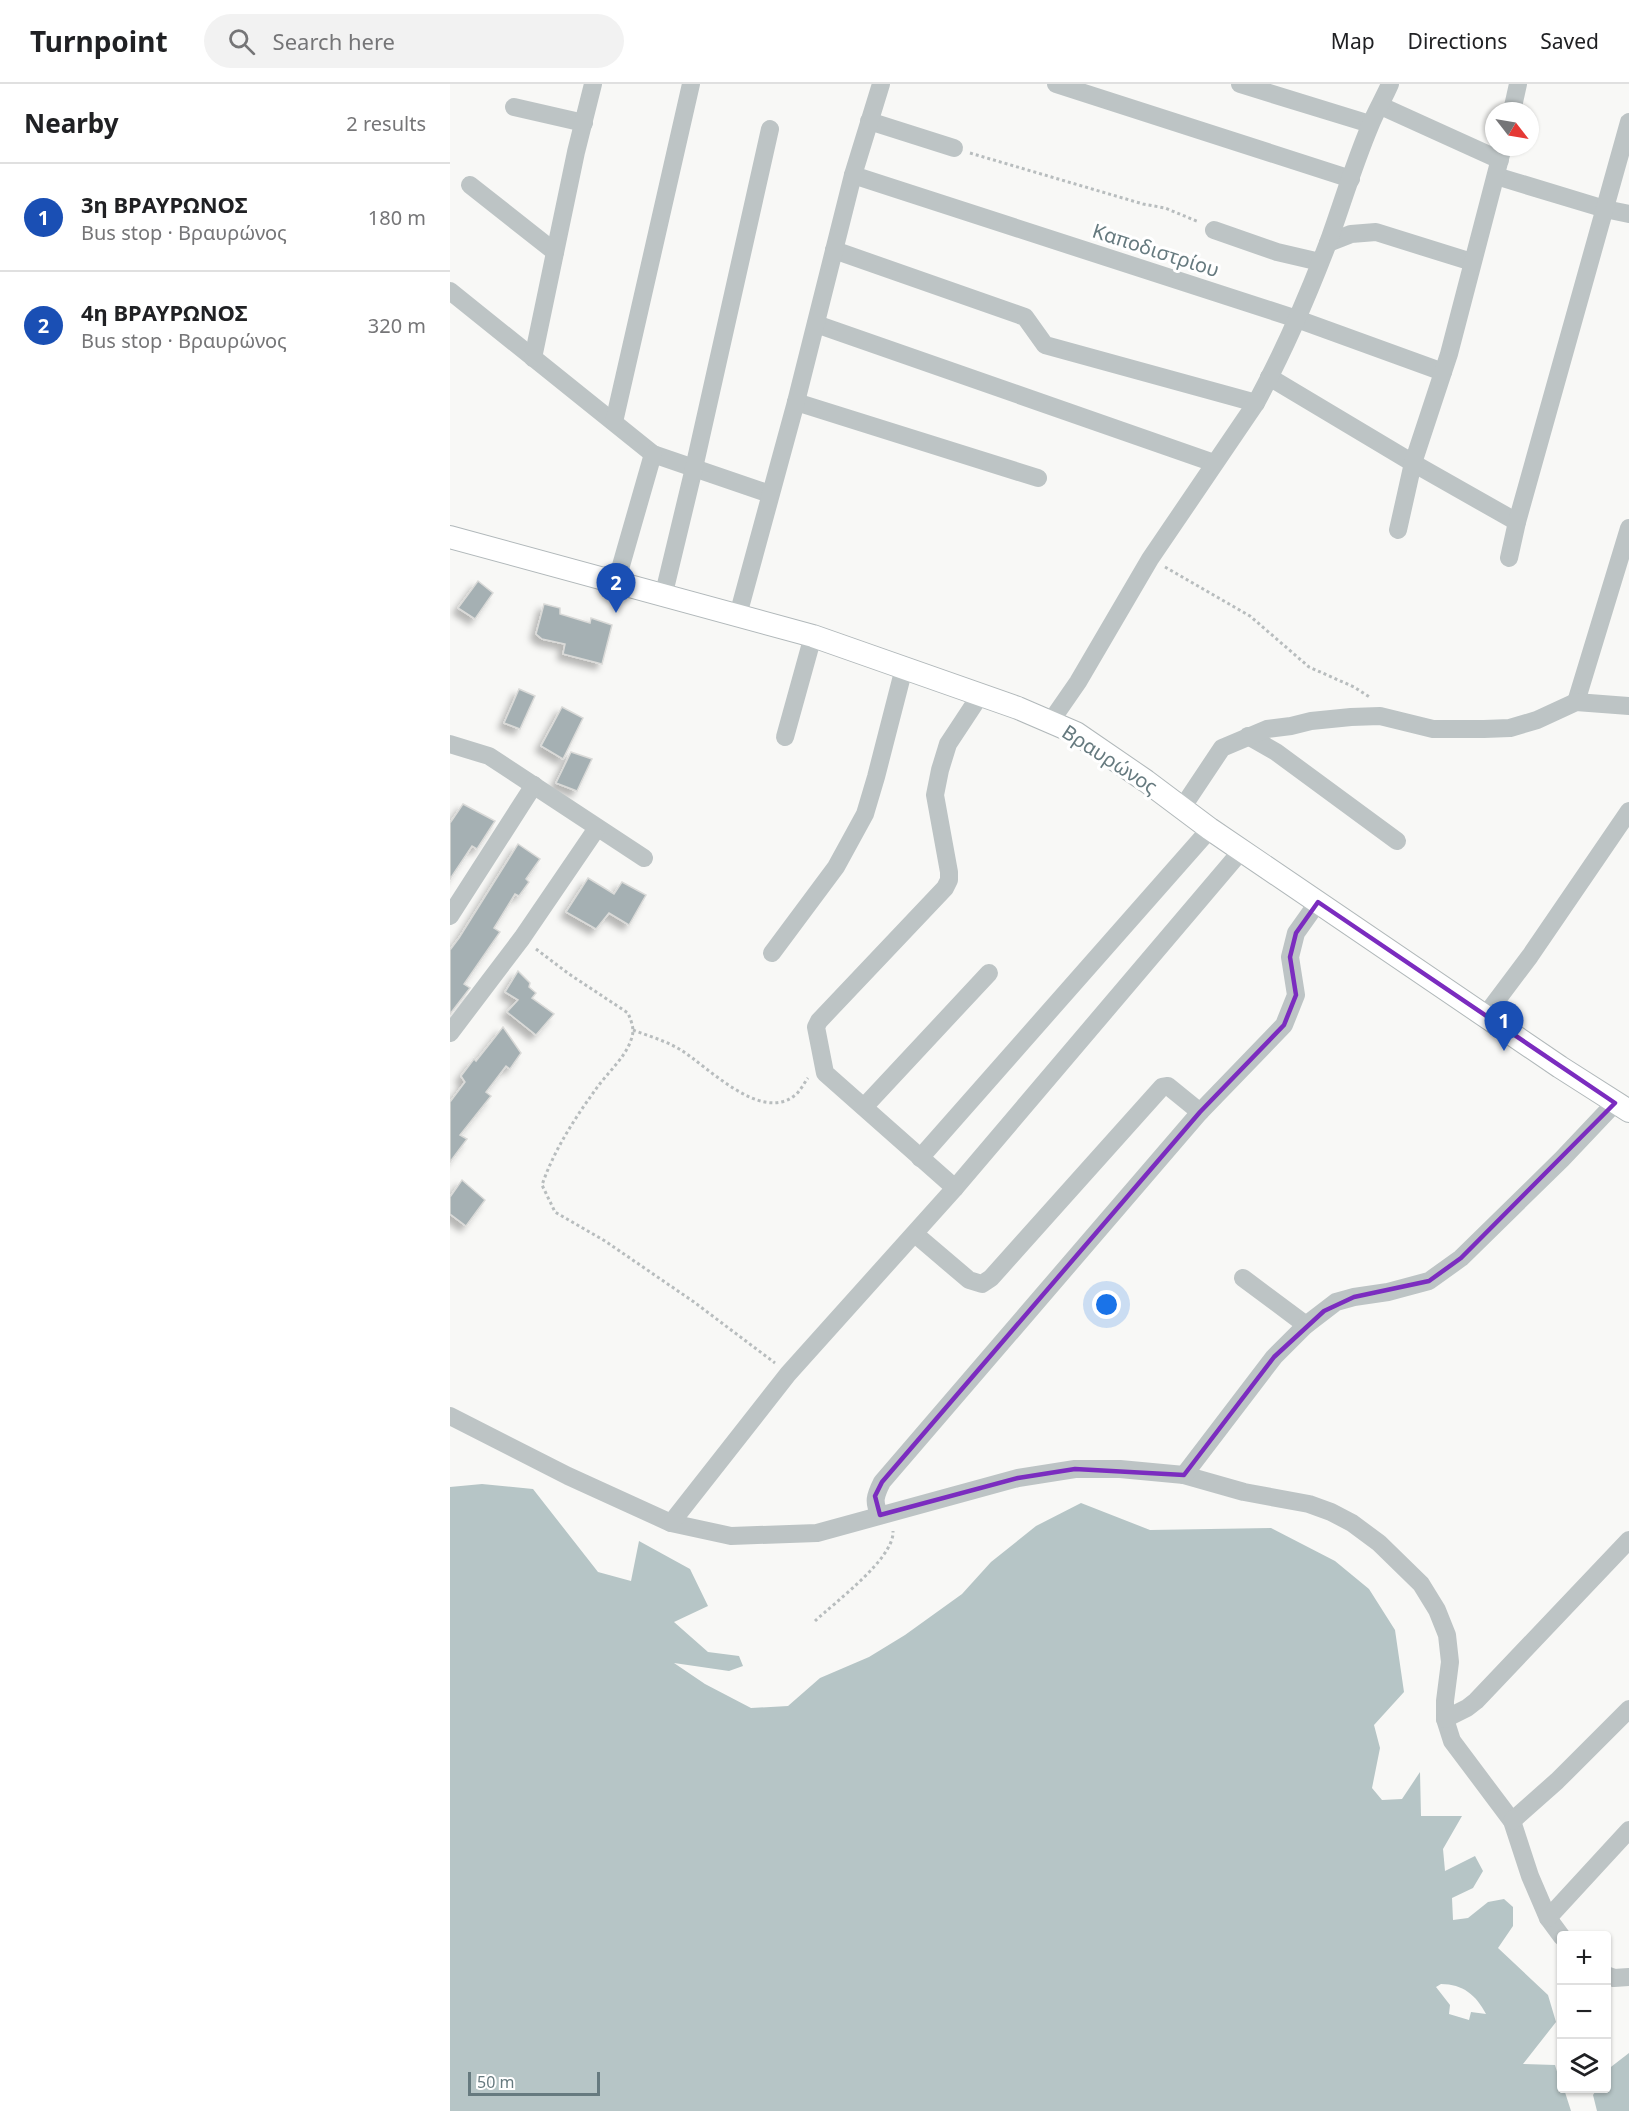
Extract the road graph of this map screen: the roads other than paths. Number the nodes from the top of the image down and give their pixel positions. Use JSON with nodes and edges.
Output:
{"nodes":[{"id":1,"x":593,"y":84,"type":"edge"},
{"id":2,"x":691,"y":84,"type":"edge"},
{"id":3,"x":880,"y":84,"type":"edge"},
{"id":4,"x":1056,"y":84,"type":"edge"},
{"id":5,"x":1240,"y":84,"type":"edge"},
{"id":6,"x":1390,"y":84,"type":"edge"},
{"id":7,"x":1518,"y":84,"type":"edge"},
{"id":8,"x":1514,"y":102,"type":"edge"},
{"id":9,"x":1381,"y":106,"type":"junction"},
{"id":10,"x":514,"y":107,"type":"dead end"},
{"id":11,"x":869,"y":121,"type":"junction"},
{"id":12,"x":1629,"y":122,"type":"edge"},
{"id":13,"x":584,"y":123,"type":"junction"},
{"id":14,"x":1370,"y":124,"type":"junction"},
{"id":15,"x":770,"y":129,"type":"dead end"},
{"id":16,"x":954,"y":148,"type":"road end"},
{"id":17,"x":1500,"y":161,"type":"edge"},
{"id":18,"x":853,"y":175,"type":"junction"},
{"id":19,"x":1351,"y":178,"type":"junction"},
{"id":20,"x":470,"y":185,"type":"dead end"},
{"id":21,"x":1605,"y":209,"type":"junction"},
{"id":22,"x":1629,"y":214,"type":"edge"},
{"id":23,"x":1214,"y":230,"type":"road end"},
{"id":24,"x":1328,"y":243,"type":"junction"},
{"id":25,"x":834,"y":250,"type":"junction"},
{"id":26,"x":555,"y":252,"type":"junction"},
{"id":27,"x":1320,"y":262,"type":"junction"},
{"id":28,"x":1472,"y":262,"type":"junction"},
{"id":29,"x":450,"y":291,"type":"edge"},
{"id":30,"x":1297,"y":319,"type":"junction"},
{"id":31,"x":816,"y":324,"type":"junction"},
{"id":32,"x":534,"y":358,"type":"junction"},
{"id":33,"x":1443,"y":372,"type":"junction"},
{"id":34,"x":1269,"y":377,"type":"junction"},
{"id":35,"x":796,"y":402,"type":"junction"},
{"id":36,"x":1256,"y":402,"type":"junction"},
{"id":37,"x":614,"y":423,"type":"junction"},
{"id":38,"x":653,"y":454,"type":"junction"},
{"id":39,"x":1413,"y":463,"type":"junction"},
{"id":40,"x":1214,"y":464,"type":"junction"},
{"id":41,"x":694,"y":468,"type":"junction"},
{"id":42,"x":1038,"y":478,"type":"dead end"},
{"id":43,"x":770,"y":494,"type":"junction"},
{"id":44,"x":1517,"y":522,"type":"junction"},
{"id":45,"x":1629,"y":528,"type":"edge"},
{"id":46,"x":1398,"y":530,"type":"dead end"},
{"id":47,"x":450,"y":537,"type":"edge"},
{"id":48,"x":1509,"y":558,"type":"dead end"},
{"id":49,"x":616,"y":583,"type":"junction"},
{"id":50,"x":663,"y":597,"type":"junction"},
{"id":51,"x":738,"y":615,"type":"junction"},
{"id":52,"x":813,"y":636,"type":"junction"},
{"id":53,"x":904,"y":668,"type":"junction"},
{"id":54,"x":981,"y":694,"type":"junction"},
{"id":55,"x":1576,"y":702,"type":"junction"},
{"id":56,"x":1629,"y":706,"type":"edge"},
{"id":57,"x":1051,"y":721,"type":"junction"},
{"id":58,"x":1248,"y":736,"type":"junction"},
{"id":59,"x":785,"y":737,"type":"dead end"},
{"id":60,"x":450,"y":744,"type":"edge"},
{"id":61,"x":534,"y":785,"type":"junction"},
{"id":62,"x":1182,"y":808,"type":"junction"},
{"id":63,"x":1629,"y":811,"type":"edge"},
{"id":64,"x":597,"y":828,"type":"junction"},
{"id":65,"x":1210,"y":829,"type":"junction"},
{"id":66,"x":1397,"y":842,"type":"dead end"},
{"id":67,"x":1242,"y":850,"type":"junction"},
{"id":68,"x":644,"y":858,"type":"dead end"},
{"id":69,"x":1318,"y":902,"type":"junction"},
{"id":70,"x":450,"y":916,"type":"edge"},
{"id":71,"x":772,"y":953,"type":"dead end"},
{"id":72,"x":989,"y":973,"type":"dead end"},
{"id":73,"x":1485,"y":1016,"type":"junction"},
{"id":74,"x":450,"y":1033,"type":"edge"},
{"id":75,"x":864,"y":1107,"type":"junction"},
{"id":76,"x":1622,"y":1107,"type":"edge"},
{"id":77,"x":1200,"y":1112,"type":"junction"},
{"id":78,"x":920,"y":1158,"type":"junction"},
{"id":79,"x":955,"y":1188,"type":"junction"},
{"id":80,"x":915,"y":1234,"type":"junction"},
{"id":81,"x":1243,"y":1278,"type":"dead end"},
{"id":82,"x":1306,"y":1325,"type":"junction"},
{"id":83,"x":450,"y":1416,"type":"edge"},
{"id":84,"x":1184,"y":1475,"type":"junction"},
{"id":85,"x":880,"y":1515,"type":"junction"},
{"id":86,"x":671,"y":1523,"type":"junction"},
{"id":87,"x":1629,"y":1540,"type":"edge"},
{"id":88,"x":1629,"y":1709,"type":"edge"},
{"id":89,"x":1445,"y":1719,"type":"junction"},
{"id":90,"x":1512,"y":1821,"type":"junction"},
{"id":91,"x":1629,"y":1830,"type":"edge"},
{"id":92,"x":1548,"y":1918,"type":"junction"},
{"id":93,"x":1558,"y":1931,"type":"edge"},
{"id":94,"x":1611,"y":1976,"type":"edge"},
{"id":95,"x":1629,"y":1977,"type":"edge"}],
"edges":[{"from":1,"to":13,"type":"street"},
{"from":2,"to":37,"type":"street"},
{"from":3,"to":11,"type":"street"},
{"from":4,"to":19,"type":"street"},
{"from":5,"to":14,"type":"street"},
{"from":6,"to":9,"type":"street"},
{"from":7,"to":8,"type":"street"},
{"from":9,"to":14,"type":"street"},
{"from":9,"to":17,"type":"street"},
{"from":10,"to":13,"type":"street"},
{"from":11,"to":16,"type":"street"},
{"from":11,"to":18,"type":"street"},
{"from":12,"to":21,"type":"street"},
{"from":13,"to":26,"type":"street"},
{"from":14,"to":19,"type":"street"},
{"from":15,"to":41,"type":"street"},
{"from":17,"to":21,"type":"street"},
{"from":17,"to":28,"type":"street"},
{"from":18,"to":25,"type":"street"},
{"from":18,"to":30,"type":"street","name":"Καποδιστρίου"},
{"from":19,"to":24,"type":"street"},
{"from":20,"to":26,"type":"street"},
{"from":21,"to":22,"type":"street"},
{"from":21,"to":44,"type":"street"},
{"from":23,"to":27,"type":"street"},
{"from":24,"to":27,"type":"street"},
{"from":24,"to":28,"type":"street"},
{"from":25,"to":31,"type":"street"},
{"from":25,"to":36,"type":"street"},
{"from":26,"to":32,"type":"street"},
{"from":27,"to":30,"type":"street"},
{"from":28,"to":33,"type":"street"},
{"from":29,"to":32,"type":"street"},
{"from":30,"to":33,"type":"street","name":"Καποδιστρίου"},
{"from":30,"to":34,"type":"street"},
{"from":31,"to":35,"type":"street"},
{"from":31,"to":40,"type":"street"},
{"from":32,"to":37,"type":"street"},
{"from":33,"to":39,"type":"street"},
{"from":34,"to":36,"type":"street"},
{"from":34,"to":39,"type":"street"},
{"from":35,"to":42,"type":"street"},
{"from":35,"to":43,"type":"street"},
{"from":36,"to":40,"type":"street"},
{"from":37,"to":38,"type":"street"},
{"from":38,"to":41,"type":"street"},
{"from":38,"to":49,"type":"street"},
{"from":39,"to":44,"type":"street"},
{"from":39,"to":46,"type":"street"},
{"from":40,"to":57,"type":"street"},
{"from":41,"to":43,"type":"street"},
{"from":41,"to":50,"type":"street"},
{"from":43,"to":51,"type":"street"},
{"from":44,"to":48,"type":"street"},
{"from":45,"to":55,"type":"street"},
{"from":47,"to":49,"type":"main road","name":"Βραυρώνος"},
{"from":49,"to":50,"type":"main road","name":"Βραυρώνος"},
{"from":50,"to":51,"type":"main road","name":"Βραυρώνος"},
{"from":51,"to":52,"type":"main road","name":"Βραυρώνος"},
{"from":52,"to":53,"type":"main road","name":"Βραυρώνος"},
{"from":52,"to":59,"type":"street"},
{"from":53,"to":54,"type":"main road","name":"Βραυρώνος"},
{"from":53,"to":71,"type":"street"},
{"from":54,"to":57,"type":"main road","name":"Βραυρώνος"},
{"from":54,"to":75,"type":"street"},
{"from":55,"to":56,"type":"street"},
{"from":55,"to":58,"type":"street"},
{"from":57,"to":62,"type":"main road","name":"Βραυρώνος"},
{"from":58,"to":62,"type":"street"},
{"from":58,"to":66,"type":"street"},
{"from":60,"to":61,"type":"street"},
{"from":61,"to":64,"type":"street"},
{"from":61,"to":70,"type":"street"},
{"from":62,"to":65,"type":"main road","name":"Βραυρώνος"},
{"from":63,"to":73,"type":"street"},
{"from":64,"to":68,"type":"street"},
{"from":64,"to":74,"type":"street"},
{"from":65,"to":67,"type":"main road","name":"Βραυρώνος"},
{"from":65,"to":78,"type":"street"},
{"from":67,"to":69,"type":"main road","name":"Βραυρώνος"},
{"from":67,"to":79,"type":"street"},
{"from":69,"to":73,"type":"main road","name":"Βραυρώνος"},
{"from":69,"to":77,"type":"street"},
{"from":72,"to":75,"type":"street"},
{"from":73,"to":76,"type":"main road","name":"Βραυρώνος"},
{"from":75,"to":78,"type":"street"},
{"from":76,"to":82,"type":"street"},
{"from":77,"to":80,"type":"street"},
{"from":77,"to":85,"type":"street"},
{"from":78,"to":79,"type":"street"},
{"from":79,"to":80,"type":"street"},
{"from":80,"to":86,"type":"street"},
{"from":81,"to":82,"type":"street"},
{"from":82,"to":84,"type":"street"},
{"from":83,"to":86,"type":"street"},
{"from":84,"to":85,"type":"street"},
{"from":84,"to":89,"type":"street"},
{"from":85,"to":86,"type":"street"},
{"from":87,"to":89,"type":"street"},
{"from":88,"to":90,"type":"street"},
{"from":89,"to":90,"type":"street"},
{"from":90,"to":92,"type":"street"},
{"from":91,"to":92,"type":"street"},
{"from":92,"to":93,"type":"street"},
{"from":94,"to":95,"type":"street"}]}
